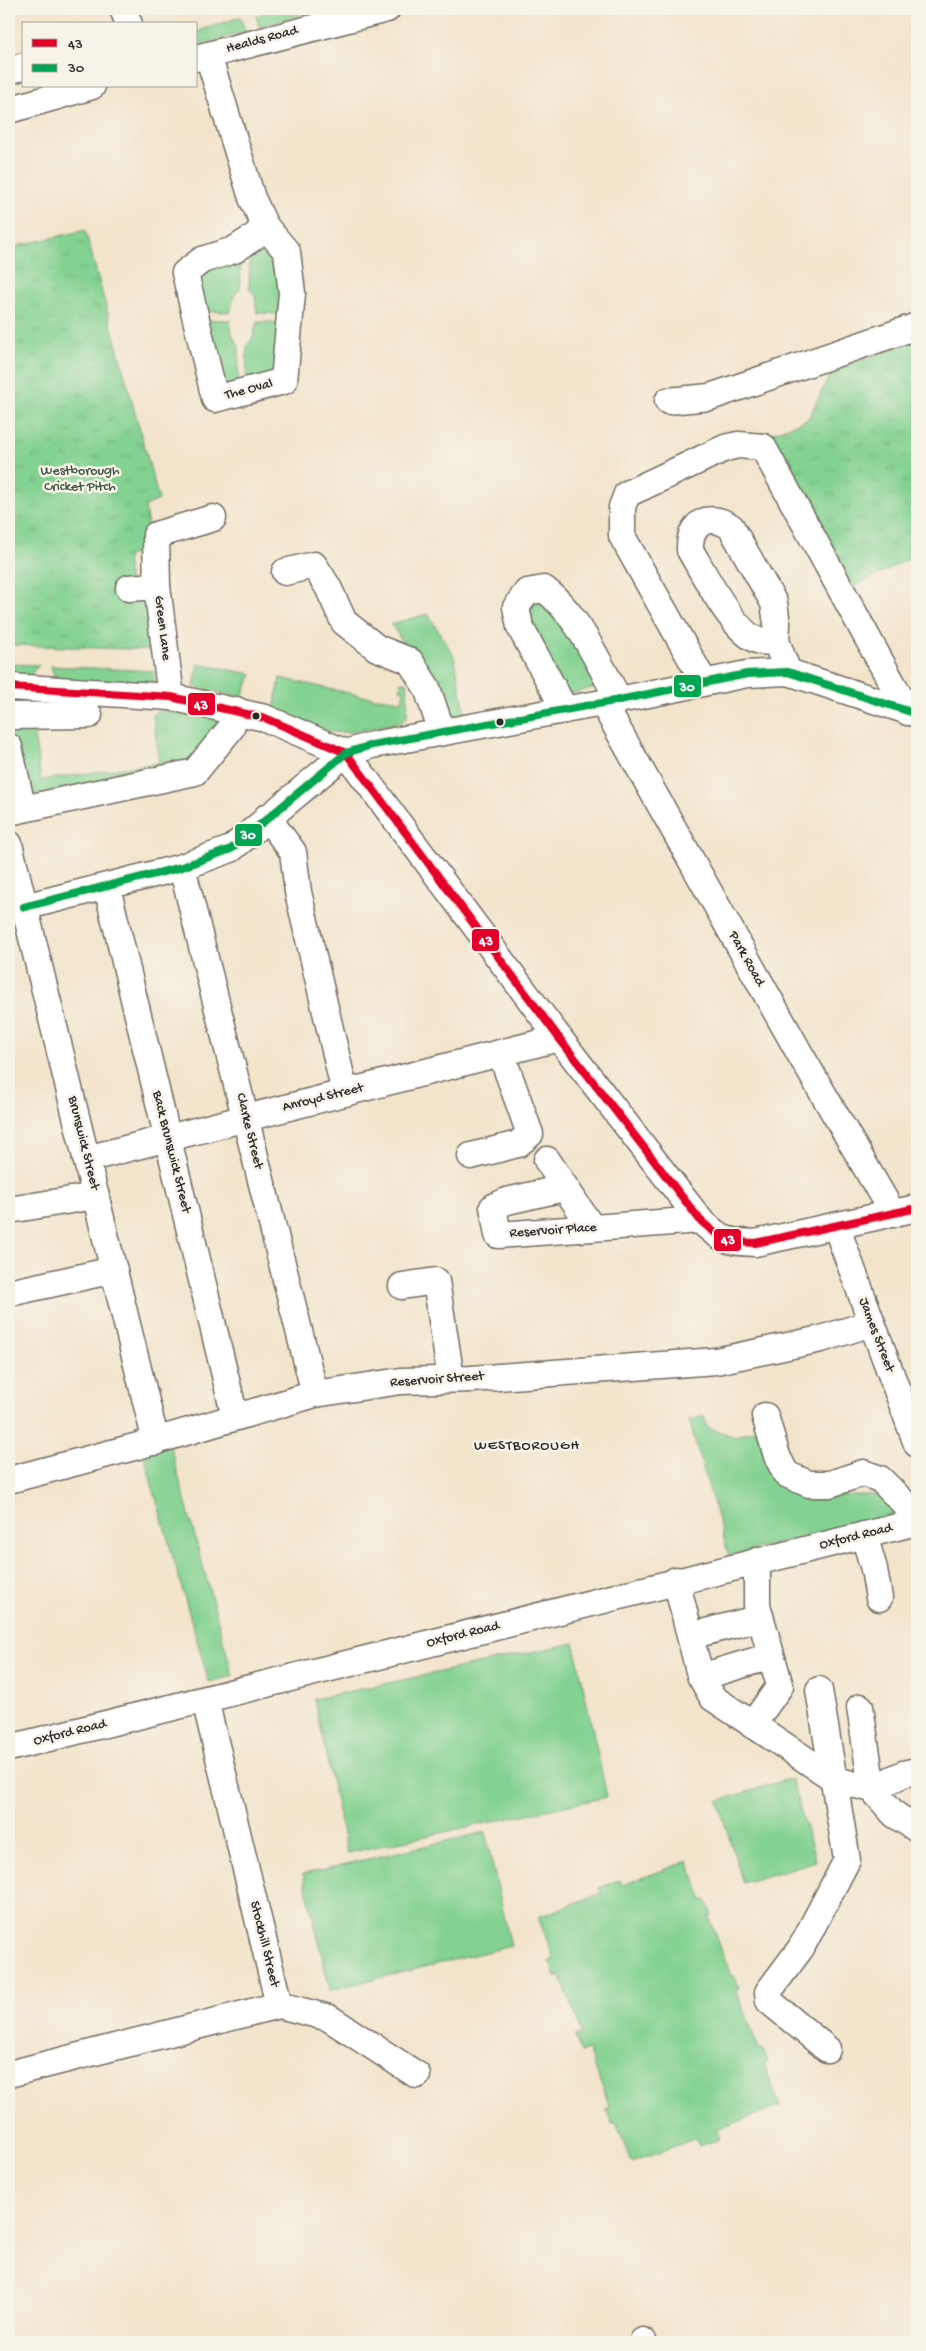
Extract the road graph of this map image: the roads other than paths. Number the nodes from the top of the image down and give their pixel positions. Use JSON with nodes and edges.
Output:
{"nodes":[{"id":1,"x":371,"y":10,"type":"edge"},
{"id":2,"x":202,"y":57,"type":"edge"},
{"id":3,"x":22,"y":67,"type":"edge"},
{"id":4,"x":9,"y":71,"type":"edge"},
{"id":5,"x":85,"y":88,"type":"edge"},
{"id":6,"x":9,"y":110,"type":"edge"},
{"id":7,"x":265,"y":226,"type":"junction"},
{"id":8,"x":917,"y":326,"type":"edge"},
{"id":9,"x":668,"y":402,"type":"dead end"},
{"id":10,"x":213,"y":518,"type":"dead end"},
{"id":11,"x":285,"y":572,"type":"dead end"},
{"id":12,"x":157,"y":586,"type":"junction"},
{"id":13,"x":130,"y":588,"type":"dead end"},
{"id":14,"x":776,"y":641,"type":"dead end"},
{"id":15,"x":788,"y":672,"type":"junction"},
{"id":16,"x":704,"y":682,"type":"junction"},
{"id":17,"x":9,"y":687,"type":"edge"},
{"id":18,"x":171,"y":697,"type":"junction"},
{"id":19,"x":611,"y":702,"type":"junction"},
{"id":20,"x":236,"y":710,"type":"junction"},
{"id":21,"x":565,"y":710,"type":"junction"},
{"id":22,"x":912,"y":713,"type":"edge"},
{"id":23,"x":88,"y":715,"type":"dead end"},
{"id":24,"x":9,"y":716,"type":"edge"},
{"id":25,"x":442,"y":732,"type":"junction"},
{"id":26,"x":9,"y":747,"type":"edge"},
{"id":27,"x":346,"y":753,"type":"junction"},
{"id":28,"x":9,"y":801,"type":"edge"},
{"id":29,"x":9,"y":812,"type":"edge"},
{"id":30,"x":267,"y":818,"type":"junction"},
{"id":31,"x":9,"y":844,"type":"edge"},
{"id":32,"x":182,"y":867,"type":"junction"},
{"id":33,"x":106,"y":886,"type":"junction"},
{"id":34,"x":24,"y":907,"type":"junction"},
{"id":35,"x":560,"y":1038,"type":"junction"},
{"id":36,"x":501,"y":1053,"type":"junction"},
{"id":37,"x":345,"y":1093,"type":"junction"},
{"id":38,"x":245,"y":1118,"type":"junction"},
{"id":39,"x":168,"y":1138,"type":"junction"},
{"id":40,"x":471,"y":1156,"type":"dead end"},
{"id":41,"x":86,"y":1159,"type":"junction"},
{"id":42,"x":547,"y":1160,"type":"dead end"},
{"id":43,"x":555,"y":1190,"type":"dead end"},
{"id":44,"x":96,"y":1196,"type":"junction"},
{"id":45,"x":9,"y":1210,"type":"edge"},
{"id":46,"x":905,"y":1211,"type":"edge"},
{"id":47,"x":700,"y":1220,"type":"junction"},
{"id":48,"x":836,"y":1226,"type":"junction"},
{"id":49,"x":592,"y":1228,"type":"junction"},
{"id":50,"x":114,"y":1270,"type":"junction"},
{"id":51,"x":402,"y":1286,"type":"dead end"},
{"id":52,"x":9,"y":1293,"type":"edge"},
{"id":53,"x":872,"y":1323,"type":"junction"},
{"id":54,"x":451,"y":1379,"type":"junction"},
{"id":55,"x":315,"y":1394,"type":"junction"},
{"id":56,"x":765,"y":1416,"type":"dead end"},
{"id":57,"x":235,"y":1417,"type":"junction"},
{"id":58,"x":156,"y":1442,"type":"junction"},
{"id":59,"x":917,"y":1444,"type":"edge"},
{"id":60,"x":9,"y":1480,"type":"edge"},
{"id":61,"x":917,"y":1516,"type":"edge"},
{"id":62,"x":917,"y":1522,"type":"edge"},
{"id":63,"x":864,"y":1534,"type":"junction"},
{"id":64,"x":757,"y":1560,"type":"junction"},
{"id":65,"x":676,"y":1580,"type":"junction"},
{"id":66,"x":879,"y":1598,"type":"dead end"},
{"id":67,"x":760,"y":1618,"type":"junction"},
{"id":68,"x":690,"y":1636,"type":"junction"},
{"id":69,"x":771,"y":1656,"type":"junction"},
{"id":70,"x":701,"y":1677,"type":"junction"},
{"id":71,"x":819,"y":1690,"type":"dead end"},
{"id":72,"x":205,"y":1700,"type":"junction"},
{"id":73,"x":860,"y":1707,"type":"dead end"},
{"id":74,"x":752,"y":1725,"type":"junction"},
{"id":75,"x":9,"y":1748,"type":"edge"},
{"id":76,"x":917,"y":1771,"type":"edge"},
{"id":77,"x":836,"y":1780,"type":"junction"},
{"id":78,"x":872,"y":1789,"type":"junction"},
{"id":79,"x":917,"y":1829,"type":"edge"},
{"id":80,"x":279,"y":2005,"type":"junction"},
{"id":81,"x":827,"y":2048,"type":"dead end"},
{"id":82,"x":9,"y":2074,"type":"edge"},
{"id":83,"x":417,"y":2075,"type":"dead end"}],
"edges":[{"from":1,"to":2,"type":"street","name":"Healds Road"},
{"from":2,"to":7,"type":"street","name":"The Oval"},
{"from":3,"to":4,"type":"street"},
{"from":5,"to":6,"type":"street"},
{"from":7,"to":7,"type":"street","name":"The Oval"},
{"from":8,"to":9,"type":"street"},
{"from":10,"to":12,"type":"street"},
{"from":11,"to":25,"type":"street"},
{"from":12,"to":13,"type":"street","name":"Green Lane"},
{"from":12,"to":18,"type":"street","name":"Green Lane"},
{"from":14,"to":15,"type":"street"},
{"from":15,"to":16,"type":"street"},
{"from":15,"to":22,"type":"street"},
{"from":16,"to":19,"type":"street"},
{"from":16,"to":22,"type":"street"},
{"from":17,"to":18,"type":"street"},
{"from":18,"to":20,"type":"street"},
{"from":19,"to":21,"type":"street"},
{"from":19,"to":21,"type":"street","name":"Park Road"},
{"from":19,"to":46,"type":"street","name":"Park Road"},
{"from":20,"to":27,"type":"street"},
{"from":20,"to":29,"type":"street"},
{"from":21,"to":25,"type":"street"},
{"from":23,"to":24,"type":"street"},
{"from":25,"to":27,"type":"street"},
{"from":26,"to":28,"type":"street"},
{"from":27,"to":30,"type":"street"},
{"from":27,"to":35,"type":"street"},
{"from":30,"to":32,"type":"street"},
{"from":30,"to":37,"type":"street"},
{"from":31,"to":34,"type":"street","name":"Brunswick Street"},
{"from":32,"to":33,"type":"street"},
{"from":32,"to":38,"type":"street","name":"Clarke Street"},
{"from":33,"to":34,"type":"street"},
{"from":33,"to":39,"type":"street","name":"Back Brunswick Street"},
{"from":34,"to":41,"type":"street","name":"Brunswick Street"},
{"from":35,"to":36,"type":"street","name":"Anroyd Street"},
{"from":35,"to":47,"type":"street"},
{"from":36,"to":37,"type":"street","name":"Anroyd Street"},
{"from":36,"to":40,"type":"street"},
{"from":37,"to":38,"type":"street","name":"Anroyd Street"},
{"from":38,"to":39,"type":"street","name":"Anroyd Street"},
{"from":38,"to":55,"type":"street","name":"Clarke Street"},
{"from":39,"to":41,"type":"street","name":"Anroyd Street"},
{"from":39,"to":57,"type":"street","name":"Back Brunswick Street"},
{"from":41,"to":44,"type":"street","name":"Brunswick Street"},
{"from":42,"to":49,"type":"street"},
{"from":43,"to":49,"type":"street","name":"Reservoir Place"},
{"from":44,"to":45,"type":"street"},
{"from":44,"to":50,"type":"street","name":"Brunswick Street"},
{"from":46,"to":48,"type":"street"},
{"from":47,"to":48,"type":"street"},
{"from":47,"to":49,"type":"street","name":"Reservoir Place"},
{"from":48,"to":53,"type":"street","name":"James Street"},
{"from":50,"to":52,"type":"street"},
{"from":50,"to":58,"type":"street","name":"Brunswick Street"},
{"from":51,"to":54,"type":"street"},
{"from":53,"to":54,"type":"street","name":"Reservoir Street"},
{"from":53,"to":59,"type":"street","name":"James Street"},
{"from":54,"to":55,"type":"street","name":"Reservoir Street"},
{"from":55,"to":57,"type":"street","name":"Reservoir Street"},
{"from":56,"to":61,"type":"street"},
{"from":57,"to":58,"type":"street","name":"Reservoir Street"},
{"from":58,"to":60,"type":"street","name":"Reservoir Street"},
{"from":62,"to":63,"type":"street","name":"Oxford Road"},
{"from":63,"to":64,"type":"street","name":"Oxford Road"},
{"from":63,"to":66,"type":"street"},
{"from":64,"to":65,"type":"street","name":"Oxford Road"},
{"from":64,"to":67,"type":"street"},
{"from":65,"to":68,"type":"street"},
{"from":65,"to":72,"type":"street","name":"Oxford Road"},
{"from":67,"to":68,"type":"street"},
{"from":67,"to":69,"type":"street"},
{"from":68,"to":70,"type":"street"},
{"from":69,"to":70,"type":"street"},
{"from":69,"to":74,"type":"street"},
{"from":70,"to":74,"type":"street"},
{"from":71,"to":77,"type":"street"},
{"from":72,"to":75,"type":"street","name":"Oxford Road"},
{"from":72,"to":80,"type":"street","name":"Stockhill Street"},
{"from":73,"to":78,"type":"street"},
{"from":74,"to":77,"type":"street"},
{"from":76,"to":78,"type":"street"},
{"from":77,"to":78,"type":"street"},
{"from":77,"to":81,"type":"street"},
{"from":78,"to":79,"type":"street"},
{"from":80,"to":82,"type":"street","name":"Stockhill Street"},
{"from":80,"to":83,"type":"street"}]}
